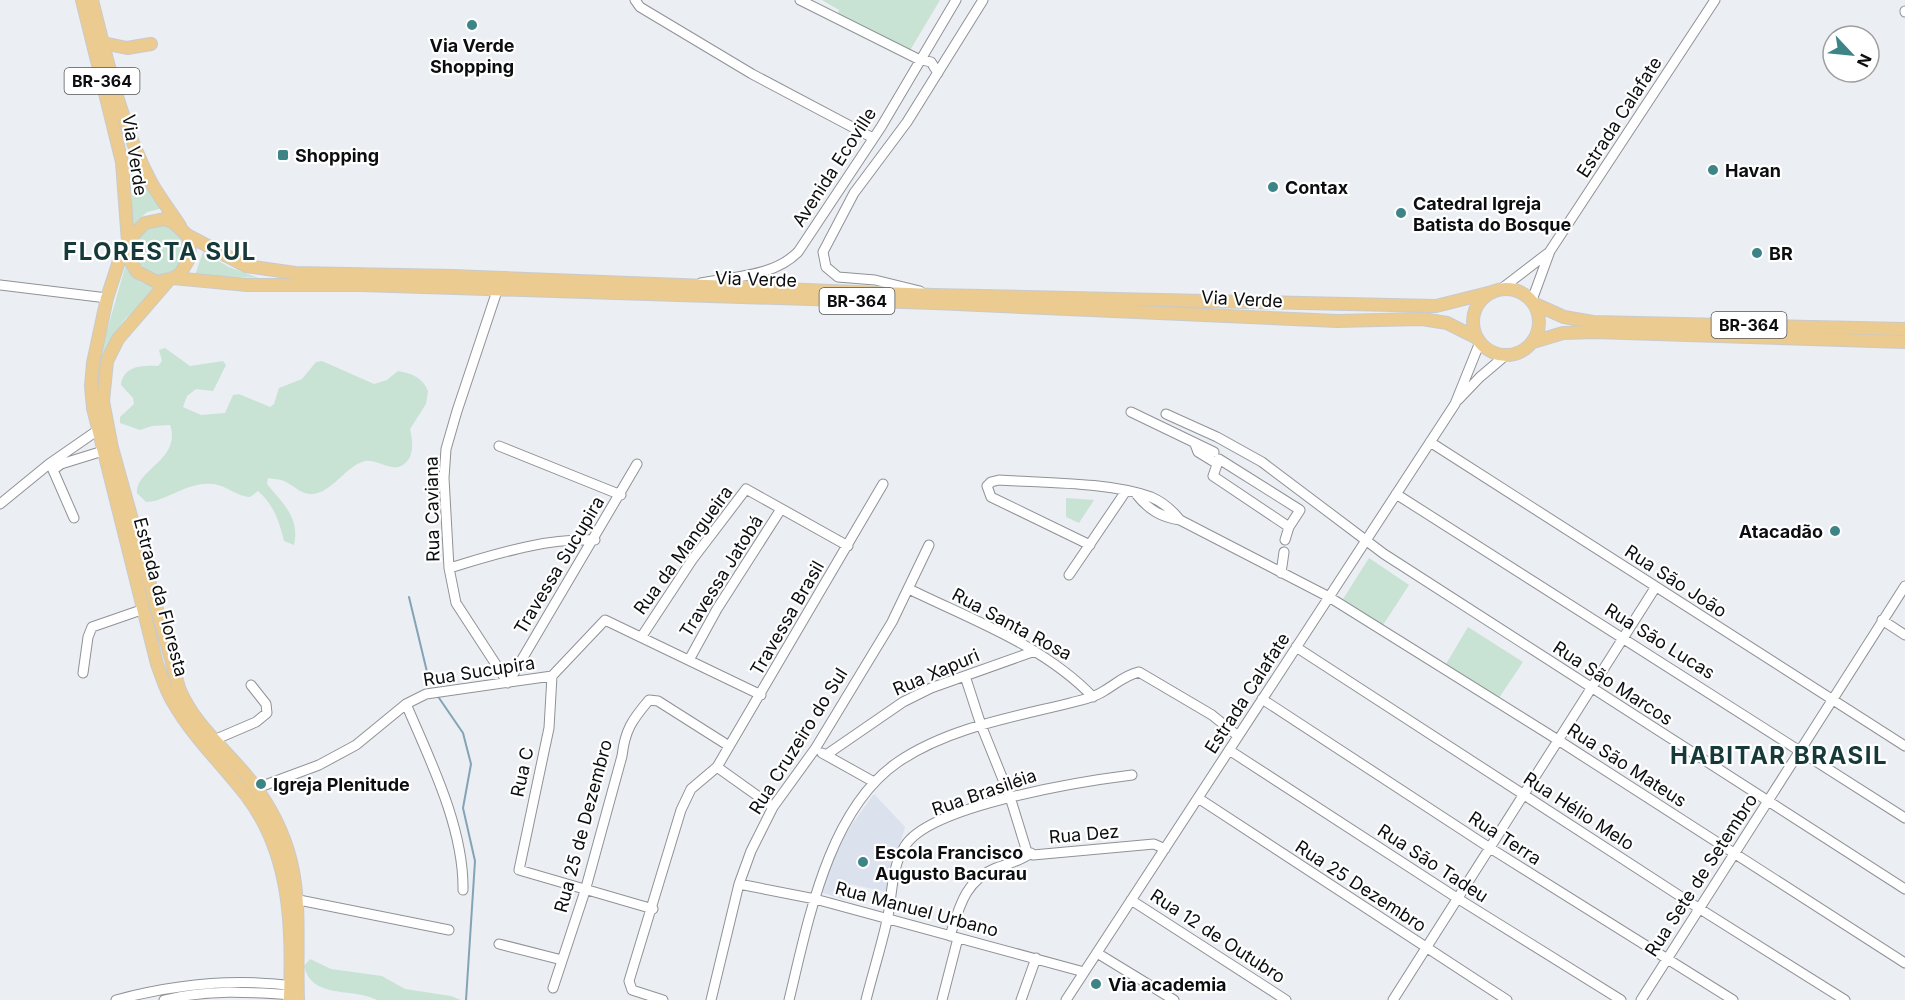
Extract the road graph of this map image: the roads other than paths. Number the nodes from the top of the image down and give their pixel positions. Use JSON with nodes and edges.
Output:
{"nodes":[{"id":1,"x":82,"y":0,"type":"edge"},
{"id":2,"x":92,"y":0,"type":"edge"},
{"id":3,"x":800,"y":0,"type":"edge"},
{"id":4,"x":956,"y":0,"type":"edge"},
{"id":5,"x":982,"y":0,"type":"edge"},
{"id":6,"x":1715,"y":0,"type":"edge"},
{"id":7,"x":635,"y":2,"type":"edge"},
{"id":8,"x":103,"y":43,"type":"junction"},
{"id":9,"x":151,"y":44,"type":"dead end"},
{"id":10,"x":918,"y":59,"type":"junction"},
{"id":11,"x":938,"y":74,"type":"junction"},
{"id":12,"x":881,"y":127,"type":"junction"},
{"id":13,"x":873,"y":138,"type":"junction"},
{"id":14,"x":893,"y":142,"type":"junction"},
{"id":15,"x":829,"y":204,"type":"junction"},
{"id":16,"x":843,"y":212,"type":"junction"},
{"id":17,"x":184,"y":231,"type":"junction"},
{"id":18,"x":804,"y":245,"type":"junction"},
{"id":19,"x":128,"y":249,"type":"junction"},
{"id":20,"x":1550,"y":251,"type":"junction"},
{"id":21,"x":823,"y":252,"type":"junction"},
{"id":22,"x":171,"y":279,"type":"junction"},
{"id":23,"x":0,"y":285,"type":"edge"},
{"id":24,"x":689,"y":285,"type":"junction"},
{"id":25,"x":497,"y":291,"type":"junction"},
{"id":26,"x":1497,"y":291,"type":"junction"},
{"id":27,"x":934,"y":295,"type":"junction"},
{"id":28,"x":107,"y":298,"type":"junction"},
{"id":29,"x":1533,"y":302,"type":"junction"},
{"id":30,"x":1594,"y":327,"type":"junction"},
{"id":31,"x":1905,"y":329,"type":"edge"},
{"id":32,"x":1478,"y":340,"type":"junction"},
{"id":33,"x":1533,"y":342,"type":"junction"},
{"id":34,"x":1905,"y":342,"type":"edge"},
{"id":35,"x":1506,"y":355,"type":"junction"},
{"id":36,"x":1455,"y":404,"type":"junction"},
{"id":37,"x":1131,"y":412,"type":"dead end"},
{"id":38,"x":1166,"y":414,"type":"dead end"},
{"id":39,"x":99,"y":430,"type":"junction"},
{"id":40,"x":1430,"y":442,"type":"junction"},
{"id":41,"x":1195,"y":444,"type":"junction"},
{"id":42,"x":499,"y":446,"type":"dead end"},
{"id":43,"x":103,"y":451,"type":"junction"},
{"id":44,"x":1214,"y":452,"type":"dead end"},
{"id":45,"x":1216,"y":463,"type":"junction"},
{"id":46,"x":637,"y":464,"type":"dead end"},
{"id":47,"x":51,"y":467,"type":"junction"},
{"id":48,"x":883,"y":484,"type":"dead end"},
{"id":49,"x":1126,"y":491,"type":"junction"},
{"id":50,"x":1396,"y":494,"type":"junction"},
{"id":51,"x":621,"y":495,"type":"junction"},
{"id":52,"x":0,"y":504,"type":"edge"},
{"id":53,"x":781,"y":509,"type":"junction"},
{"id":54,"x":74,"y":518,"type":"dead end"},
{"id":55,"x":1289,"y":527,"type":"junction"},
{"id":56,"x":595,"y":540,"type":"junction"},
{"id":57,"x":1286,"y":540,"type":"dead end"},
{"id":58,"x":1366,"y":540,"type":"junction"},
{"id":59,"x":929,"y":545,"type":"dead end"},
{"id":60,"x":1090,"y":545,"type":"junction"},
{"id":61,"x":848,"y":546,"type":"junction"},
{"id":62,"x":1284,"y":552,"type":"dead end"},
{"id":63,"x":449,"y":568,"type":"junction"},
{"id":64,"x":1281,"y":573,"type":"junction"},
{"id":65,"x":1070,"y":575,"type":"dead end"},
{"id":66,"x":1905,"y":585,"type":"edge"},
{"id":67,"x":1655,"y":588,"type":"junction"},
{"id":68,"x":909,"y":589,"type":"junction"},
{"id":69,"x":1329,"y":597,"type":"junction"},
{"id":70,"x":144,"y":609,"type":"junction"},
{"id":71,"x":1882,"y":620,"type":"junction"},
{"id":72,"x":1905,"y":635,"type":"edge"},
{"id":73,"x":642,"y":636,"type":"junction"},
{"id":74,"x":1624,"y":638,"type":"junction"},
{"id":75,"x":1296,"y":647,"type":"junction"},
{"id":76,"x":1035,"y":651,"type":"junction"},
{"id":77,"x":689,"y":660,"type":"junction"},
{"id":78,"x":83,"y":673,"type":"dead end"},
{"id":79,"x":552,"y":676,"type":"junction"},
{"id":80,"x":965,"y":676,"type":"junction"},
{"id":81,"x":508,"y":683,"type":"junction"},
{"id":82,"x":252,"y":685,"type":"dead end"},
{"id":83,"x":1591,"y":689,"type":"junction"},
{"id":84,"x":761,"y":695,"type":"junction"},
{"id":85,"x":1093,"y":697,"type":"junction"},
{"id":86,"x":1262,"y":699,"type":"junction"},
{"id":87,"x":1832,"y":700,"type":"junction"},
{"id":88,"x":406,"y":704,"type":"junction"},
{"id":89,"x":981,"y":725,"type":"junction"},
{"id":90,"x":1239,"y":736,"type":"junction"},
{"id":91,"x":214,"y":740,"type":"junction"},
{"id":92,"x":1558,"y":740,"type":"junction"},
{"id":93,"x":729,"y":746,"type":"junction"},
{"id":94,"x":1905,"y":746,"type":"edge"},
{"id":95,"x":815,"y":749,"type":"junction"},
{"id":96,"x":1800,"y":749,"type":"junction"},
{"id":97,"x":1229,"y":750,"type":"junction"},
{"id":98,"x":826,"y":755,"type":"junction"},
{"id":99,"x":717,"y":767,"type":"junction"},
{"id":100,"x":1131,"y":775,"type":"dead end"},
{"id":101,"x":874,"y":782,"type":"junction"},
{"id":102,"x":256,"y":788,"type":"junction"},
{"id":103,"x":1524,"y":794,"type":"junction"},
{"id":104,"x":1010,"y":797,"type":"junction"},
{"id":105,"x":1198,"y":798,"type":"junction"},
{"id":106,"x":1768,"y":802,"type":"junction"},
{"id":107,"x":773,"y":807,"type":"junction"},
{"id":108,"x":1905,"y":818,"type":"edge"},
{"id":109,"x":1490,"y":848,"type":"junction"},
{"id":110,"x":1165,"y":849,"type":"junction"},
{"id":111,"x":1031,"y":854,"type":"junction"},
{"id":112,"x":1733,"y":855,"type":"junction"},
{"id":113,"x":739,"y":884,"type":"junction"},
{"id":114,"x":1905,"y":889,"type":"edge"},
{"id":115,"x":463,"y":890,"type":"dead end"},
{"id":116,"x":585,"y":891,"type":"junction"},
{"id":117,"x":1458,"y":898,"type":"junction"},
{"id":118,"x":815,"y":899,"type":"junction"},
{"id":119,"x":299,"y":900,"type":"junction"},
{"id":120,"x":1131,"y":900,"type":"junction"},
{"id":121,"x":653,"y":909,"type":"junction"},
{"id":122,"x":1700,"y":909,"type":"junction"},
{"id":123,"x":887,"y":919,"type":"junction"},
{"id":124,"x":449,"y":930,"type":"dead end"},
{"id":125,"x":954,"y":937,"type":"junction"},
{"id":126,"x":499,"y":944,"type":"dead end"},
{"id":127,"x":1426,"y":948,"type":"junction"},
{"id":128,"x":1097,"y":953,"type":"junction"},
{"id":129,"x":1036,"y":958,"type":"junction"},
{"id":130,"x":562,"y":960,"type":"junction"},
{"id":131,"x":1667,"y":960,"type":"junction"},
{"id":132,"x":1905,"y":963,"type":"edge"},
{"id":133,"x":1084,"y":972,"type":"junction"},
{"id":134,"x":553,"y":988,"type":"dead end"},
{"id":135,"x":294,"y":994,"type":"edge"},
{"id":136,"x":116,"y":1000,"type":"edge"},
{"id":137,"x":164,"y":1000,"type":"edge"},
{"id":138,"x":663,"y":1000,"type":"edge"},
{"id":139,"x":711,"y":1000,"type":"edge"},
{"id":140,"x":789,"y":1000,"type":"edge"},
{"id":141,"x":866,"y":1000,"type":"edge"},
{"id":142,"x":942,"y":1000,"type":"edge"},
{"id":143,"x":1021,"y":1000,"type":"edge"},
{"id":144,"x":1067,"y":1000,"type":"edge"},
{"id":145,"x":1174,"y":1000,"type":"edge"},
{"id":146,"x":1286,"y":1000,"type":"edge"},
{"id":147,"x":1393,"y":1000,"type":"edge"},
{"id":148,"x":1507,"y":1000,"type":"edge"},
{"id":149,"x":1621,"y":1000,"type":"edge"},
{"id":150,"x":1641,"y":1000,"type":"edge"},
{"id":151,"x":1733,"y":1000,"type":"edge"},
{"id":152,"x":1845,"y":1000,"type":"edge"}],
"edges":[{"from":1,"to":19,"type":"main road","name":"Via Verde","number":"BR-364"},
{"from":2,"to":8,"type":"main road","name":"Via Verde","number":"BR-364"},
{"from":3,"to":10,"type":"street"},
{"from":4,"to":10,"type":"street","name":"Avenida Ecoville"},
{"from":5,"to":11,"type":"street"},
{"from":6,"to":20,"type":"street","name":"Estrada Calafate"},
{"from":7,"to":13,"type":"street"},
{"from":8,"to":9,"type":"main road"},
{"from":8,"to":17,"type":"main road","name":"Via Verde","number":"BR-364"},
{"from":10,"to":11,"type":"street"},
{"from":10,"to":12,"type":"street","name":"Avenida Ecoville"},
{"from":11,"to":14,"type":"street"},
{"from":12,"to":13,"type":"street","name":"Avenida Ecoville"},
{"from":12,"to":14,"type":"street"},
{"from":13,"to":15,"type":"street","name":"Avenida Ecoville"},
{"from":14,"to":16,"type":"street"},
{"from":15,"to":16,"type":"street"},
{"from":15,"to":18,"type":"street","name":"Avenida Ecoville"},
{"from":16,"to":21,"type":"street"},
{"from":17,"to":19,"type":"main road","number":"BR-364"},
{"from":17,"to":22,"type":"main road"},
{"from":17,"to":24,"type":"main road","name":"Via Verde","number":"BR-364"},
{"from":18,"to":21,"type":"street"},
{"from":18,"to":24,"type":"street","name":"Avenida Ecoville"},
{"from":19,"to":22,"type":"main road","number":"BR-364"},
{"from":19,"to":28,"type":"main road","name":"Estrada da Floresta"},
{"from":20,"to":26,"type":"street","name":"Estrada Calafate"},
{"from":20,"to":29,"type":"street","name":"Estrada Calafate"},
{"from":21,"to":27,"type":"street","name":"Via Verde"},
{"from":22,"to":25,"type":"main road","name":"Via Verde","number":"BR-364"},
{"from":22,"to":91,"type":"main road","name":"Estrada da Floresta"},
{"from":23,"to":28,"type":"street"},
{"from":24,"to":27,"type":"main road","name":"Via Verde","number":"BR-364"},
{"from":25,"to":32,"type":"main road","name":"Via Verde","number":"BR-364"},
{"from":25,"to":63,"type":"street","name":"Rua Caviana"},
{"from":26,"to":27,"type":"main road","name":"Via Verde","number":"BR-364"},
{"from":26,"to":29,"type":"main road","number":"BR-364"},
{"from":26,"to":32,"type":"main road"},
{"from":28,"to":39,"type":"main road","name":"Estrada da Floresta"},
{"from":29,"to":30,"type":"main road","number":"BR-364"},
{"from":29,"to":33,"type":"main road"},
{"from":30,"to":31,"type":"main road","number":"BR-364"},
{"from":30,"to":33,"type":"main road","number":"BR-364"},
{"from":30,"to":34,"type":"main road","number":"BR-364"},
{"from":32,"to":35,"type":"main road","number":"BR-364"},
{"from":32,"to":36,"type":"street","name":"Estrada Calafate"},
{"from":33,"to":35,"type":"main road","number":"BR-364"},
{"from":35,"to":36,"type":"street","name":"Estrada Calafate"},
{"from":36,"to":40,"type":"street","name":"Estrada Calafate"},
{"from":37,"to":41,"type":"street"},
{"from":38,"to":58,"type":"street"},
{"from":39,"to":43,"type":"main road","name":"Estrada da Floresta"},
{"from":39,"to":47,"type":"street"},
{"from":40,"to":50,"type":"street","name":"Estrada Calafate"},
{"from":40,"to":67,"type":"street","name":"Rua São João"},
{"from":41,"to":44,"type":"street"},
{"from":41,"to":45,"type":"street"},
{"from":42,"to":51,"type":"street"},
{"from":43,"to":47,"type":"street"},
{"from":43,"to":70,"type":"main road","name":"Estrada da Floresta"},
{"from":45,"to":55,"type":"street"},
{"from":45,"to":55,"type":"street"},
{"from":46,"to":51,"type":"street","name":"Travessa Sucupira"},
{"from":47,"to":52,"type":"street"},
{"from":47,"to":54,"type":"street"},
{"from":48,"to":61,"type":"street","name":"Travessa Brasil"},
{"from":49,"to":60,"type":"street"},
{"from":49,"to":60,"type":"street","name":"Rua São Mateus"},
{"from":49,"to":64,"type":"street","name":"Rua São Mateus"},
{"from":50,"to":58,"type":"street","name":"Estrada Calafate"},
{"from":50,"to":74,"type":"street","name":"Rua São Lucas"},
{"from":51,"to":56,"type":"street","name":"Travessa Sucupira"},
{"from":53,"to":61,"type":"street","name":"Rua da Mangueira"},
{"from":53,"to":73,"type":"street","name":"Rua da Mangueira"},
{"from":53,"to":77,"type":"street","name":"Travessa Jatobá"},
{"from":55,"to":57,"type":"street"},
{"from":56,"to":63,"type":"street"},
{"from":56,"to":81,"type":"street","name":"Travessa Sucupira"},
{"from":58,"to":69,"type":"street","name":"Estrada Calafate"},
{"from":58,"to":83,"type":"street","name":"Rua São Marcos"},
{"from":59,"to":68,"type":"street","name":"Rua Cruzeiro do Sul"},
{"from":60,"to":65,"type":"street"},
{"from":61,"to":84,"type":"street","name":"Travessa Brasil"},
{"from":62,"to":64,"type":"street"},
{"from":63,"to":81,"type":"street","name":"Rua Caviana"},
{"from":64,"to":69,"type":"street","name":"Rua São Mateus"},
{"from":66,"to":71,"type":"street","name":"Rua Sete de Setembro"},
{"from":67,"to":74,"type":"street"},
{"from":67,"to":87,"type":"street","name":"Rua São João"},
{"from":68,"to":76,"type":"street","name":"Rua Santa Rosa"},
{"from":68,"to":95,"type":"street","name":"Rua Cruzeiro do Sul"},
{"from":69,"to":75,"type":"street","name":"Estrada Calafate"},
{"from":69,"to":92,"type":"street","name":"Rua São Mateus"},
{"from":70,"to":78,"type":"street"},
{"from":70,"to":135,"type":"main road","name":"Estrada da Floresta"},
{"from":71,"to":72,"type":"street"},
{"from":71,"to":87,"type":"street","name":"Rua Sete de Setembro"},
{"from":73,"to":77,"type":"street"},
{"from":73,"to":79,"type":"street"},
{"from":74,"to":83,"type":"street"},
{"from":74,"to":96,"type":"street","name":"Rua São Lucas"},
{"from":75,"to":86,"type":"street","name":"Estrada Calafate"},
{"from":75,"to":103,"type":"street","name":"Rua Hélio Melo"},
{"from":76,"to":80,"type":"street","name":"Rua Xapuri"},
{"from":76,"to":85,"type":"street","name":"Rua Santa Rosa"},
{"from":77,"to":84,"type":"street"},
{"from":79,"to":81,"type":"street","name":"Rua Sucupira"},
{"from":79,"to":116,"type":"street","name":"Rua C"},
{"from":80,"to":89,"type":"street","name":"Rua Dez"},
{"from":80,"to":98,"type":"street","name":"Rua Xapuri"},
{"from":81,"to":88,"type":"street","name":"Rua Sucupira"},
{"from":82,"to":91,"type":"street"},
{"from":83,"to":92,"type":"street"},
{"from":83,"to":106,"type":"street","name":"Rua São Marcos"},
{"from":84,"to":93,"type":"street","name":"Travessa Brasil"},
{"from":85,"to":89,"type":"street"},
{"from":85,"to":90,"type":"street"},
{"from":86,"to":90,"type":"street","name":"Estrada Calafate"},
{"from":86,"to":109,"type":"street","name":"Rua Terra"},
{"from":87,"to":94,"type":"street","name":"Rua São João"},
{"from":87,"to":96,"type":"street","name":"Rua Sete de Setembro"},
{"from":88,"to":102,"type":"street","name":"Rua Sucupira"},
{"from":88,"to":115,"type":"street"},
{"from":89,"to":101,"type":"street"},
{"from":89,"to":104,"type":"street","name":"Rua Dez"},
{"from":90,"to":97,"type":"street","name":"Estrada Calafate"},
{"from":91,"to":102,"type":"main road","name":"Estrada da Floresta"},
{"from":92,"to":103,"type":"street"},
{"from":92,"to":112,"type":"street","name":"Rua São Mateus"},
{"from":93,"to":99,"type":"street","name":"Travessa Brasil"},
{"from":93,"to":116,"type":"street","name":"Rua 25 de Dezembro"},
{"from":95,"to":98,"type":"street"},
{"from":95,"to":107,"type":"street","name":"Rua Cruzeiro do Sul"},
{"from":96,"to":106,"type":"street","name":"Rua Sete de Setembro"},
{"from":96,"to":108,"type":"street","name":"Rua São Lucas"},
{"from":97,"to":105,"type":"street","name":"Estrada Calafate"},
{"from":97,"to":117,"type":"street","name":"Rua São Tadeu"},
{"from":98,"to":101,"type":"street"},
{"from":99,"to":107,"type":"street"},
{"from":99,"to":121,"type":"street","name":"Travessa Brasil"},
{"from":100,"to":104,"type":"street","name":"Rua Brasiléia"},
{"from":101,"to":118,"type":"street"},
{"from":102,"to":119,"type":"main road","name":"Estrada da Floresta"},
{"from":103,"to":109,"type":"street"},
{"from":103,"to":122,"type":"street","name":"Rua Hélio Melo"},
{"from":104,"to":111,"type":"street","name":"Rua Dez"},
{"from":104,"to":123,"type":"street","name":"Rua Brasiléia"},
{"from":105,"to":110,"type":"street","name":"Estrada Calafate"},
{"from":105,"to":127,"type":"street","name":"Rua 25 Dezembro"},
{"from":106,"to":112,"type":"street","name":"Rua Sete de Setembro"},
{"from":106,"to":114,"type":"street","name":"Rua São Marcos"},
{"from":107,"to":113,"type":"street","name":"Rua Cruzeiro do Sul"},
{"from":109,"to":117,"type":"street"},
{"from":109,"to":131,"type":"street","name":"Rua Terra"},
{"from":110,"to":111,"type":"street","name":"Rua Dez"},
{"from":110,"to":120,"type":"street","name":"Estrada Calafate"},
{"from":111,"to":125,"type":"street"},
{"from":112,"to":122,"type":"street","name":"Rua Sete de Setembro"},
{"from":112,"to":132,"type":"street","name":"Rua São Mateus"},
{"from":113,"to":118,"type":"street","name":"Rua Manuel Urbano"},
{"from":113,"to":139,"type":"street","name":"Rua Cruzeiro do Sul"},
{"from":116,"to":121,"type":"street"},
{"from":116,"to":130,"type":"street","name":"Rua 25 de Dezembro"},
{"from":117,"to":127,"type":"street"},
{"from":117,"to":149,"type":"street","name":"Rua São Tadeu"},
{"from":118,"to":123,"type":"street","name":"Rua Manuel Urbano"},
{"from":118,"to":140,"type":"street"},
{"from":119,"to":124,"type":"street"},
{"from":119,"to":135,"type":"main road","name":"Estrada da Floresta"},
{"from":120,"to":128,"type":"street","name":"Estrada Calafate"},
{"from":120,"to":146,"type":"street","name":"Rua 12 de Outubro"},
{"from":121,"to":138,"type":"street","name":"Travessa Brasil"},
{"from":122,"to":131,"type":"street","name":"Rua Sete de Setembro"},
{"from":122,"to":152,"type":"street","name":"Rua Hélio Melo"},
{"from":123,"to":125,"type":"street","name":"Rua Manuel Urbano"},
{"from":123,"to":141,"type":"street","name":"Rua Brasiléia"},
{"from":125,"to":129,"type":"street","name":"Rua Manuel Urbano"},
{"from":125,"to":142,"type":"street"},
{"from":126,"to":130,"type":"street"},
{"from":127,"to":147,"type":"street"},
{"from":127,"to":148,"type":"street","name":"Rua 25 Dezembro"},
{"from":128,"to":133,"type":"street","name":"Estrada Calafate"},
{"from":128,"to":145,"type":"street"},
{"from":129,"to":133,"type":"street","name":"Rua Manuel Urbano"},
{"from":129,"to":143,"type":"street"},
{"from":130,"to":134,"type":"street","name":"Rua 25 de Dezembro"},
{"from":131,"to":150,"type":"street","name":"Rua Sete de Setembro"},
{"from":131,"to":151,"type":"street","name":"Rua Terra"},
{"from":133,"to":144,"type":"street","name":"Estrada Calafate"},
{"from":135,"to":136,"type":"street"},
{"from":135,"to":137,"type":"street"}]}
